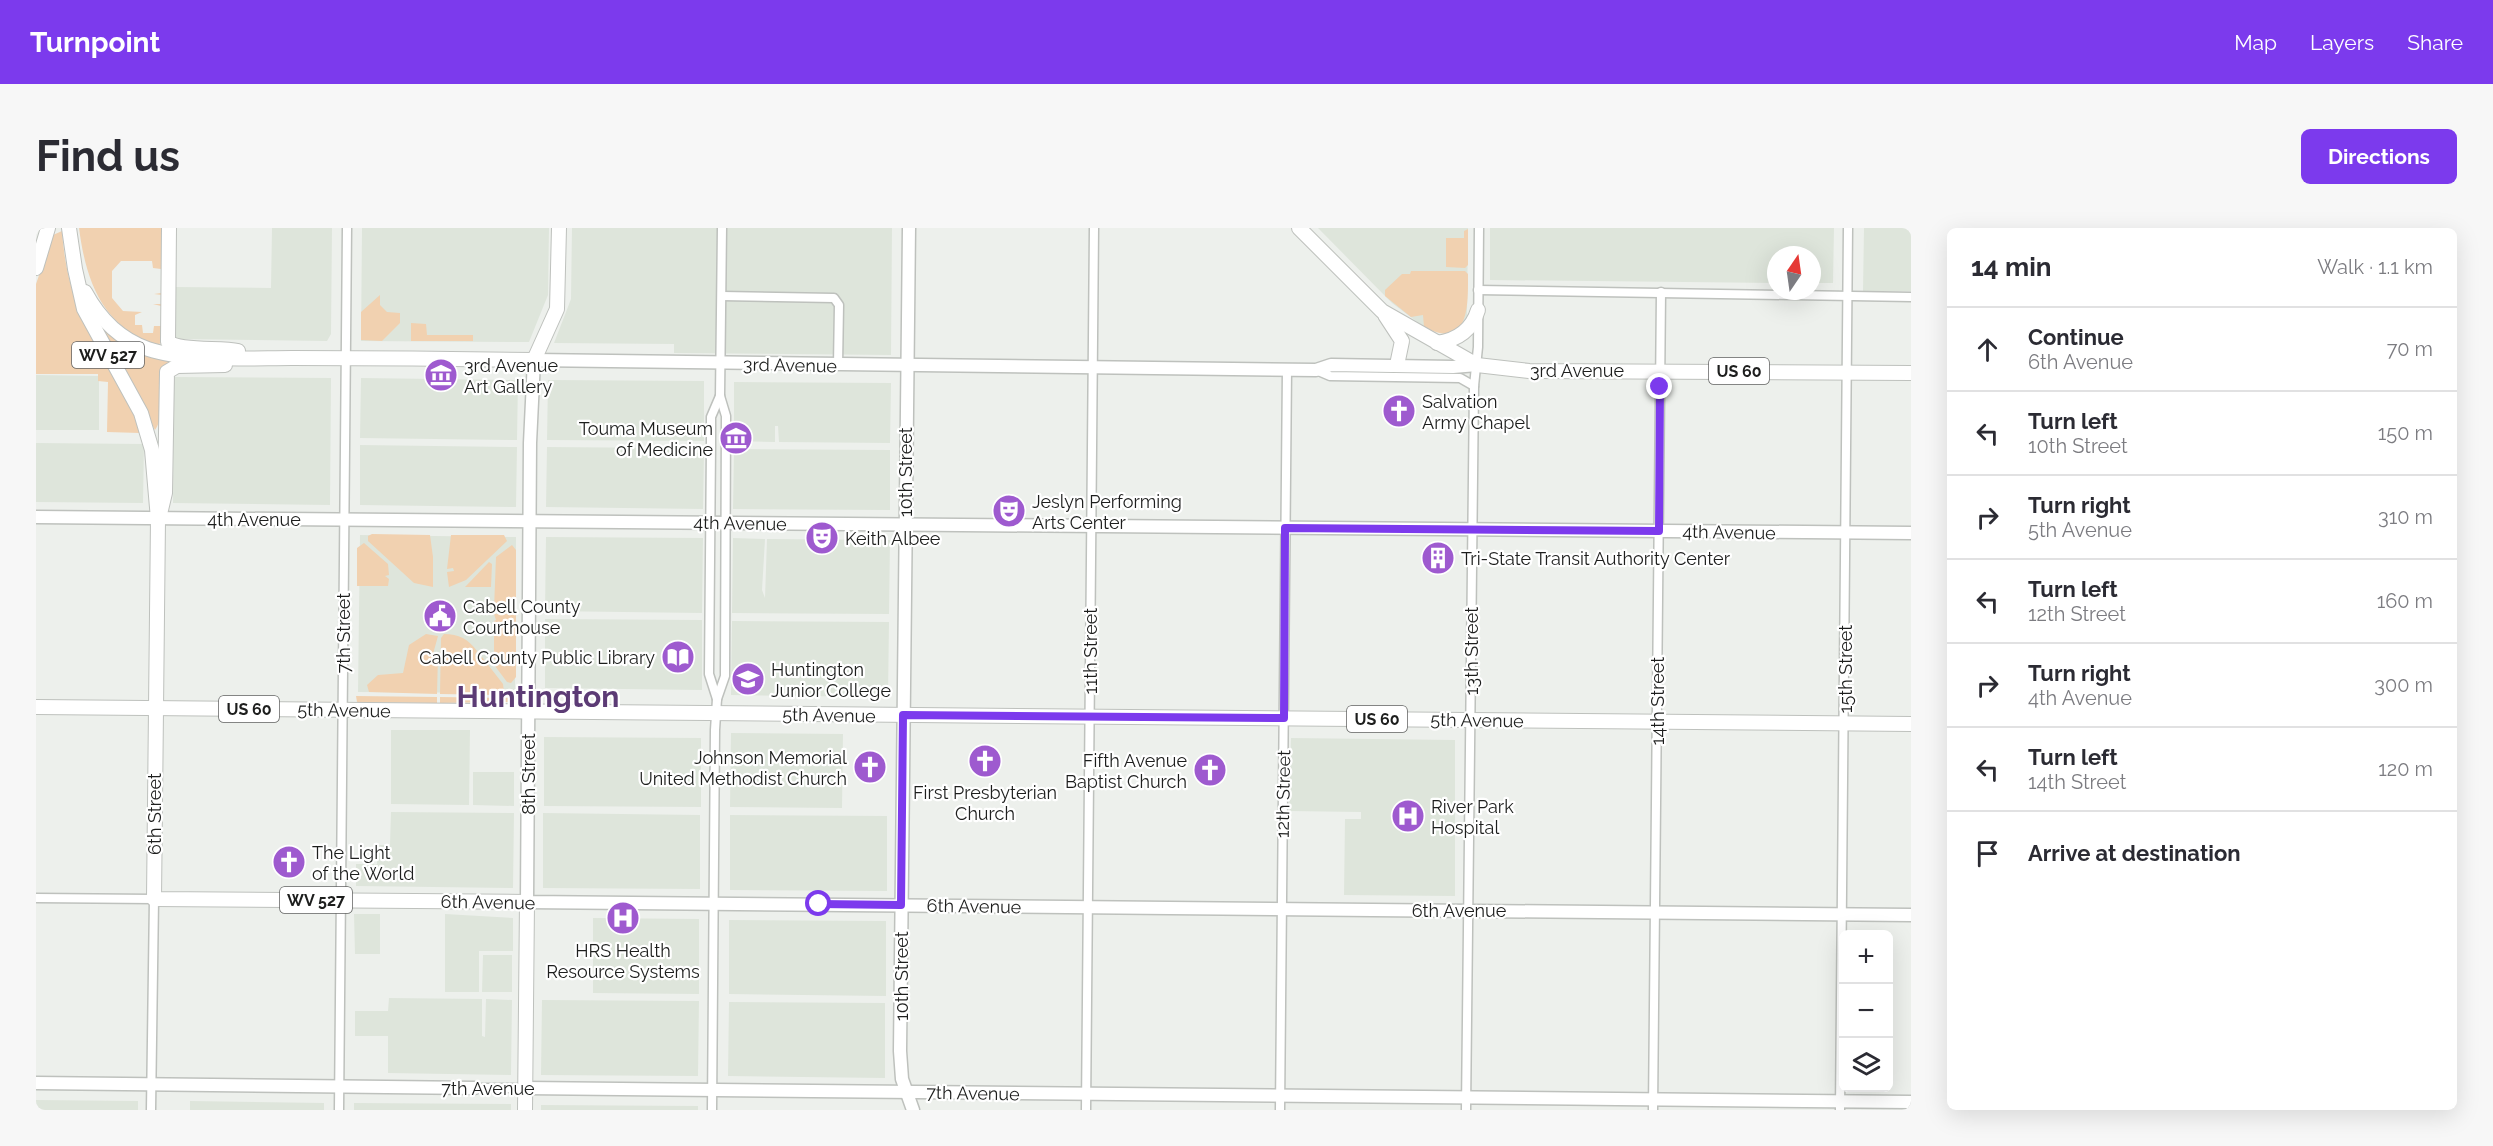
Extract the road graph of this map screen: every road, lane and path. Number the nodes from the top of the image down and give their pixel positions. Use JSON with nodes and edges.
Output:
{"nodes":[{"id":1,"x":46,"y":228,"type":"edge"},
{"id":2,"x":69,"y":228,"type":"edge"},
{"id":3,"x":169,"y":228,"type":"edge"},
{"id":4,"x":347,"y":228,"type":"edge"},
{"id":5,"x":559,"y":228,"type":"edge"},
{"id":6,"x":722,"y":228,"type":"edge"},
{"id":7,"x":909,"y":228,"type":"edge"},
{"id":8,"x":1094,"y":228,"type":"edge"},
{"id":9,"x":1299,"y":228,"type":"edge"},
{"id":10,"x":1479,"y":228,"type":"edge"},
{"id":11,"x":1848,"y":228,"type":"edge"},
{"id":12,"x":36,"y":232,"type":"edge"},
{"id":13,"x":38,"y":262,"type":"edge"},
{"id":14,"x":75,"y":269,"type":"junction"},
{"id":15,"x":1478,"y":290,"type":"junction"},
{"id":16,"x":1661,"y":292,"type":"junction"},
{"id":17,"x":1847,"y":295,"type":"junction"},
{"id":18,"x":722,"y":296,"type":"junction"},
{"id":19,"x":1911,"y":297,"type":"edge"},
{"id":20,"x":1478,"y":310,"type":"junction"},
{"id":21,"x":1382,"y":311,"type":"junction"},
{"id":22,"x":1437,"y":343,"type":"junction"},
{"id":23,"x":263,"y":358,"type":"junction"},
{"id":24,"x":345,"y":358,"type":"junction"},
{"id":25,"x":534,"y":360,"type":"junction"},
{"id":26,"x":720,"y":364,"type":"junction"},
{"id":27,"x":838,"y":365,"type":"junction"},
{"id":28,"x":1397,"y":365,"type":"junction"},
{"id":29,"x":1477,"y":365,"type":"junction"},
{"id":30,"x":907,"y":366,"type":"junction"},
{"id":31,"x":1092,"y":368,"type":"junction"},
{"id":32,"x":1287,"y":369,"type":"junction"},
{"id":33,"x":1316,"y":370,"type":"junction"},
{"id":34,"x":1660,"y":370,"type":"junction"},
{"id":35,"x":1847,"y":372,"type":"junction"},
{"id":36,"x":1911,"y":373,"type":"edge"},
{"id":37,"x":1474,"y":386,"type":"junction"},
{"id":38,"x":720,"y":396,"type":"junction"},
{"id":39,"x":36,"y":517,"type":"edge"},
{"id":40,"x":158,"y":519,"type":"junction"},
{"id":41,"x":344,"y":520,"type":"junction"},
{"id":42,"x":530,"y":521,"type":"junction"},
{"id":43,"x":710,"y":523,"type":"junction"},
{"id":44,"x":725,"y":523,"type":"junction"},
{"id":45,"x":904,"y":525,"type":"junction"},
{"id":46,"x":1091,"y":526,"type":"junction"},
{"id":47,"x":1285,"y":528,"type":"junction"},
{"id":48,"x":1472,"y":530,"type":"junction"},
{"id":49,"x":1659,"y":531,"type":"junction"},
{"id":50,"x":1846,"y":533,"type":"junction"},
{"id":51,"x":1911,"y":533,"type":"edge"},
{"id":52,"x":716,"y":706,"type":"junction"},
{"id":53,"x":36,"y":707,"type":"edge"},
{"id":54,"x":156,"y":708,"type":"junction"},
{"id":55,"x":343,"y":710,"type":"junction"},
{"id":56,"x":528,"y":711,"type":"junction"},
{"id":57,"x":903,"y":715,"type":"junction"},
{"id":58,"x":1090,"y":717,"type":"junction"},
{"id":59,"x":1284,"y":718,"type":"junction"},
{"id":60,"x":1471,"y":720,"type":"junction"},
{"id":61,"x":1657,"y":722,"type":"junction"},
{"id":62,"x":1844,"y":723,"type":"junction"},
{"id":63,"x":1911,"y":724,"type":"edge"},
{"id":64,"x":36,"y":897,"type":"edge"},
{"id":65,"x":154,"y":899,"type":"junction"},
{"id":66,"x":340,"y":900,"type":"junction"},
{"id":67,"x":527,"y":902,"type":"junction"},
{"id":68,"x":714,"y":904,"type":"junction"},
{"id":69,"x":901,"y":905,"type":"junction"},
{"id":70,"x":1088,"y":907,"type":"junction"},
{"id":71,"x":1282,"y":909,"type":"junction"},
{"id":72,"x":1468,"y":910,"type":"junction"},
{"id":73,"x":1655,"y":912,"type":"junction"},
{"id":74,"x":1842,"y":914,"type":"junction"},
{"id":75,"x":1911,"y":915,"type":"edge"},
{"id":76,"x":36,"y":1083,"type":"edge"},
{"id":77,"x":152,"y":1085,"type":"junction"},
{"id":78,"x":339,"y":1087,"type":"junction"},
{"id":79,"x":475,"y":1088,"type":"joint"},
{"id":80,"x":525,"y":1088,"type":"junction"},
{"id":81,"x":712,"y":1090,"type":"junction"},
{"id":82,"x":906,"y":1091,"type":"junction"},
{"id":83,"x":1086,"y":1094,"type":"junction"},
{"id":84,"x":1280,"y":1095,"type":"junction"},
{"id":85,"x":1467,"y":1097,"type":"junction"},
{"id":86,"x":1911,"y":1102,"type":"edge"},
{"id":87,"x":1653,"y":1104,"type":"edge"},
{"id":88,"x":1840,"y":1105,"type":"edge"},
{"id":89,"x":151,"y":1110,"type":"edge"},
{"id":90,"x":339,"y":1110,"type":"edge"},
{"id":91,"x":525,"y":1110,"type":"edge"},
{"id":92,"x":712,"y":1110,"type":"edge"},
{"id":93,"x":913,"y":1110,"type":"edge"},
{"id":94,"x":1086,"y":1110,"type":"edge"},
{"id":95,"x":1280,"y":1110,"type":"edge"},
{"id":96,"x":1466,"y":1110,"type":"edge"}],
"edges":[{"from":1,"to":12,"type":"main road"},
{"from":1,"to":13,"type":"main road"},
{"from":2,"to":14,"type":"main road","number":"WV 527"},
{"from":3,"to":23,"type":"main road"},
{"from":4,"to":24,"type":"street","name":"7th Street"},
{"from":5,"to":25,"type":"main road","name":"8th Street"},
{"from":6,"to":18,"type":"street"},
{"from":7,"to":30,"type":"street","name":"10th Street"},
{"from":8,"to":31,"type":"street","name":"11th Street"},
{"from":9,"to":21,"type":"main road","number":"US 60"},
{"from":10,"to":15,"type":"street","name":"13th Street"},
{"from":11,"to":17,"type":"street","name":"15th Street"},
{"from":14,"to":23,"type":"main road"},
{"from":14,"to":40,"type":"main road","number":"WV 527"},
{"from":15,"to":16,"type":"street"},
{"from":15,"to":20,"type":"street","name":"13th Street"},
{"from":16,"to":17,"type":"street"},
{"from":16,"to":34,"type":"street","name":"14th Street"},
{"from":17,"to":19,"type":"street"},
{"from":17,"to":35,"type":"street","name":"15th Street"},
{"from":18,"to":26,"type":"street"},
{"from":18,"to":27,"type":"street"},
{"from":20,"to":22,"type":"main road"},
{"from":20,"to":29,"type":"street","name":"13th Street"},
{"from":21,"to":22,"type":"main road","number":"US 60"},
{"from":21,"to":28,"type":"main road"},
{"from":22,"to":29,"type":"main road","number":"US 60"},
{"from":23,"to":24,"type":"main road","name":"3rd Avenue"},
{"from":23,"to":40,"type":"main road"},
{"from":24,"to":25,"type":"main road","name":"3rd Avenue"},
{"from":24,"to":41,"type":"street","name":"7th Street"},
{"from":25,"to":26,"type":"street","name":"3rd Avenue"},
{"from":25,"to":42,"type":"street","name":"8th Street"},
{"from":26,"to":27,"type":"street","name":"3rd Avenue"},
{"from":26,"to":38,"type":"street"},
{"from":27,"to":30,"type":"street","name":"3rd Avenue"},
{"from":28,"to":29,"type":"street","name":"3rd Avenue"},
{"from":28,"to":33,"type":"street","name":"3rd Avenue"},
{"from":29,"to":34,"type":"main road","name":"3rd Avenue","number":"US 60"},
{"from":29,"to":37,"type":"street","name":"13th Street"},
{"from":30,"to":31,"type":"street","name":"3rd Avenue"},
{"from":30,"to":45,"type":"street","name":"10th Street"},
{"from":31,"to":32,"type":"street","name":"3rd Avenue"},
{"from":31,"to":46,"type":"street","name":"11th Street"},
{"from":32,"to":33,"type":"street","name":"3rd Avenue"},
{"from":32,"to":47,"type":"street","name":"12th Street"},
{"from":33,"to":37,"type":"street","name":"3rd Avenue"},
{"from":34,"to":35,"type":"main road","name":"3rd Avenue","number":"US 60"},
{"from":34,"to":49,"type":"street","name":"14th Street"},
{"from":35,"to":36,"type":"main road","name":"3rd Avenue","number":"US 60"},
{"from":35,"to":50,"type":"street","name":"15th Street"},
{"from":37,"to":48,"type":"street","name":"13th Street"},
{"from":38,"to":43,"type":"street"},
{"from":38,"to":44,"type":"street"},
{"from":39,"to":40,"type":"street","name":"4th Avenue"},
{"from":40,"to":41,"type":"street","name":"4th Avenue"},
{"from":40,"to":54,"type":"main road","name":"6th Street","number":"WV 527"},
{"from":41,"to":42,"type":"street","name":"4th Avenue"},
{"from":41,"to":55,"type":"street","name":"7th Street"},
{"from":42,"to":43,"type":"street","name":"4th Avenue"},
{"from":42,"to":56,"type":"street","name":"8th Street"},
{"from":43,"to":44,"type":"street","name":"4th Avenue"},
{"from":43,"to":52,"type":"street"},
{"from":44,"to":45,"type":"street","name":"4th Avenue"},
{"from":44,"to":52,"type":"street"},
{"from":45,"to":46,"type":"street","name":"4th Avenue"},
{"from":45,"to":57,"type":"street","name":"10th Street"},
{"from":46,"to":47,"type":"street","name":"4th Avenue"},
{"from":46,"to":58,"type":"street","name":"11th Street"},
{"from":47,"to":48,"type":"street","name":"4th Avenue"},
{"from":47,"to":59,"type":"street","name":"12th Street"},
{"from":48,"to":49,"type":"street","name":"4th Avenue"},
{"from":48,"to":60,"type":"street","name":"13th Street"},
{"from":49,"to":50,"type":"street","name":"4th Avenue"},
{"from":49,"to":61,"type":"street","name":"14th Street"},
{"from":50,"to":51,"type":"street","name":"4th Avenue"},
{"from":50,"to":62,"type":"street","name":"15th Street"},
{"from":52,"to":56,"type":"main road","name":"5th Avenue","number":"US 60"},
{"from":52,"to":57,"type":"main road","name":"5th Avenue","number":"US 60"},
{"from":52,"to":68,"type":"street"},
{"from":53,"to":54,"type":"main road","name":"5th Avenue","number":"US 60"},
{"from":54,"to":55,"type":"main road","name":"5th Avenue","number":"US 60"},
{"from":54,"to":65,"type":"main road","name":"6th Street","number":"WV 527"},
{"from":55,"to":56,"type":"main road","name":"5th Avenue","number":"US 60"},
{"from":55,"to":66,"type":"street","name":"7th Street"},
{"from":56,"to":67,"type":"street","name":"8th Street"},
{"from":57,"to":58,"type":"main road","name":"5th Avenue","number":"US 60"},
{"from":57,"to":69,"type":"street","name":"10th Street"},
{"from":58,"to":59,"type":"main road","name":"5th Avenue","number":"US 60"},
{"from":58,"to":70,"type":"street","name":"11th Street"},
{"from":59,"to":60,"type":"main road","name":"5th Avenue","number":"US 60"},
{"from":59,"to":71,"type":"street","name":"12th Street"},
{"from":60,"to":61,"type":"main road","name":"5th Avenue","number":"US 60"},
{"from":60,"to":72,"type":"street","name":"13th Street"},
{"from":61,"to":62,"type":"main road","name":"5th Avenue","number":"US 60"},
{"from":61,"to":73,"type":"street","name":"14th Street"},
{"from":62,"to":63,"type":"main road","name":"5th Avenue","number":"US 60"},
{"from":62,"to":74,"type":"street","name":"15th Street"},
{"from":64,"to":65,"type":"street","name":"6th Avenue"},
{"from":65,"to":66,"type":"main road","name":"6th Avenue","number":"WV 527"},
{"from":65,"to":77,"type":"street","name":"6th Street"},
{"from":66,"to":67,"type":"main road","name":"6th Avenue","number":"WV 527"},
{"from":66,"to":78,"type":"street","name":"7th Street"},
{"from":67,"to":68,"type":"street","name":"6th Avenue"},
{"from":67,"to":80,"type":"main road","name":"8th Street"},
{"from":68,"to":69,"type":"street","name":"6th Avenue"},
{"from":68,"to":81,"type":"street"},
{"from":69,"to":70,"type":"street","name":"6th Avenue"},
{"from":69,"to":82,"type":"street","name":"10th Street"},
{"from":70,"to":71,"type":"street","name":"6th Avenue"},
{"from":70,"to":83,"type":"street","name":"11th Street"},
{"from":71,"to":72,"type":"street","name":"6th Avenue"},
{"from":71,"to":84,"type":"street","name":"12th Street"},
{"from":72,"to":73,"type":"street","name":"6th Avenue"},
{"from":72,"to":85,"type":"street","name":"13th Street"},
{"from":73,"to":74,"type":"street","name":"6th Avenue"},
{"from":73,"to":87,"type":"street","name":"14th Street"},
{"from":74,"to":75,"type":"street","name":"6th Avenue"},
{"from":74,"to":88,"type":"street","name":"15th Street"},
{"from":76,"to":77,"type":"street","name":"7th Avenue"},
{"from":77,"to":78,"type":"street","name":"7th Avenue"},
{"from":77,"to":89,"type":"street","name":"6th Street"},
{"from":78,"to":79,"type":"street","name":"7th Avenue"},
{"from":78,"to":90,"type":"street","name":"7th Street"},
{"from":79,"to":80,"type":"street","name":"7th Avenue"},
{"from":80,"to":81,"type":"street","name":"7th Avenue"},
{"from":80,"to":91,"type":"main road","name":"8th Street"},
{"from":81,"to":82,"type":"street","name":"7th Avenue"},
{"from":81,"to":92,"type":"street"},
{"from":82,"to":83,"type":"street","name":"7th Avenue"},
{"from":82,"to":93,"type":"street","name":"10th Street"},
{"from":83,"to":84,"type":"street","name":"7th Avenue"},
{"from":83,"to":94,"type":"street","name":"11th Street"},
{"from":84,"to":85,"type":"street","name":"7th Avenue"},
{"from":84,"to":95,"type":"street","name":"12th Street"},
{"from":85,"to":87,"type":"street","name":"7th Avenue"},
{"from":85,"to":96,"type":"street","name":"13th Street"},
{"from":86,"to":88,"type":"street","name":"7th Avenue"},
{"from":87,"to":88,"type":"street","name":"7th Avenue"}]}
